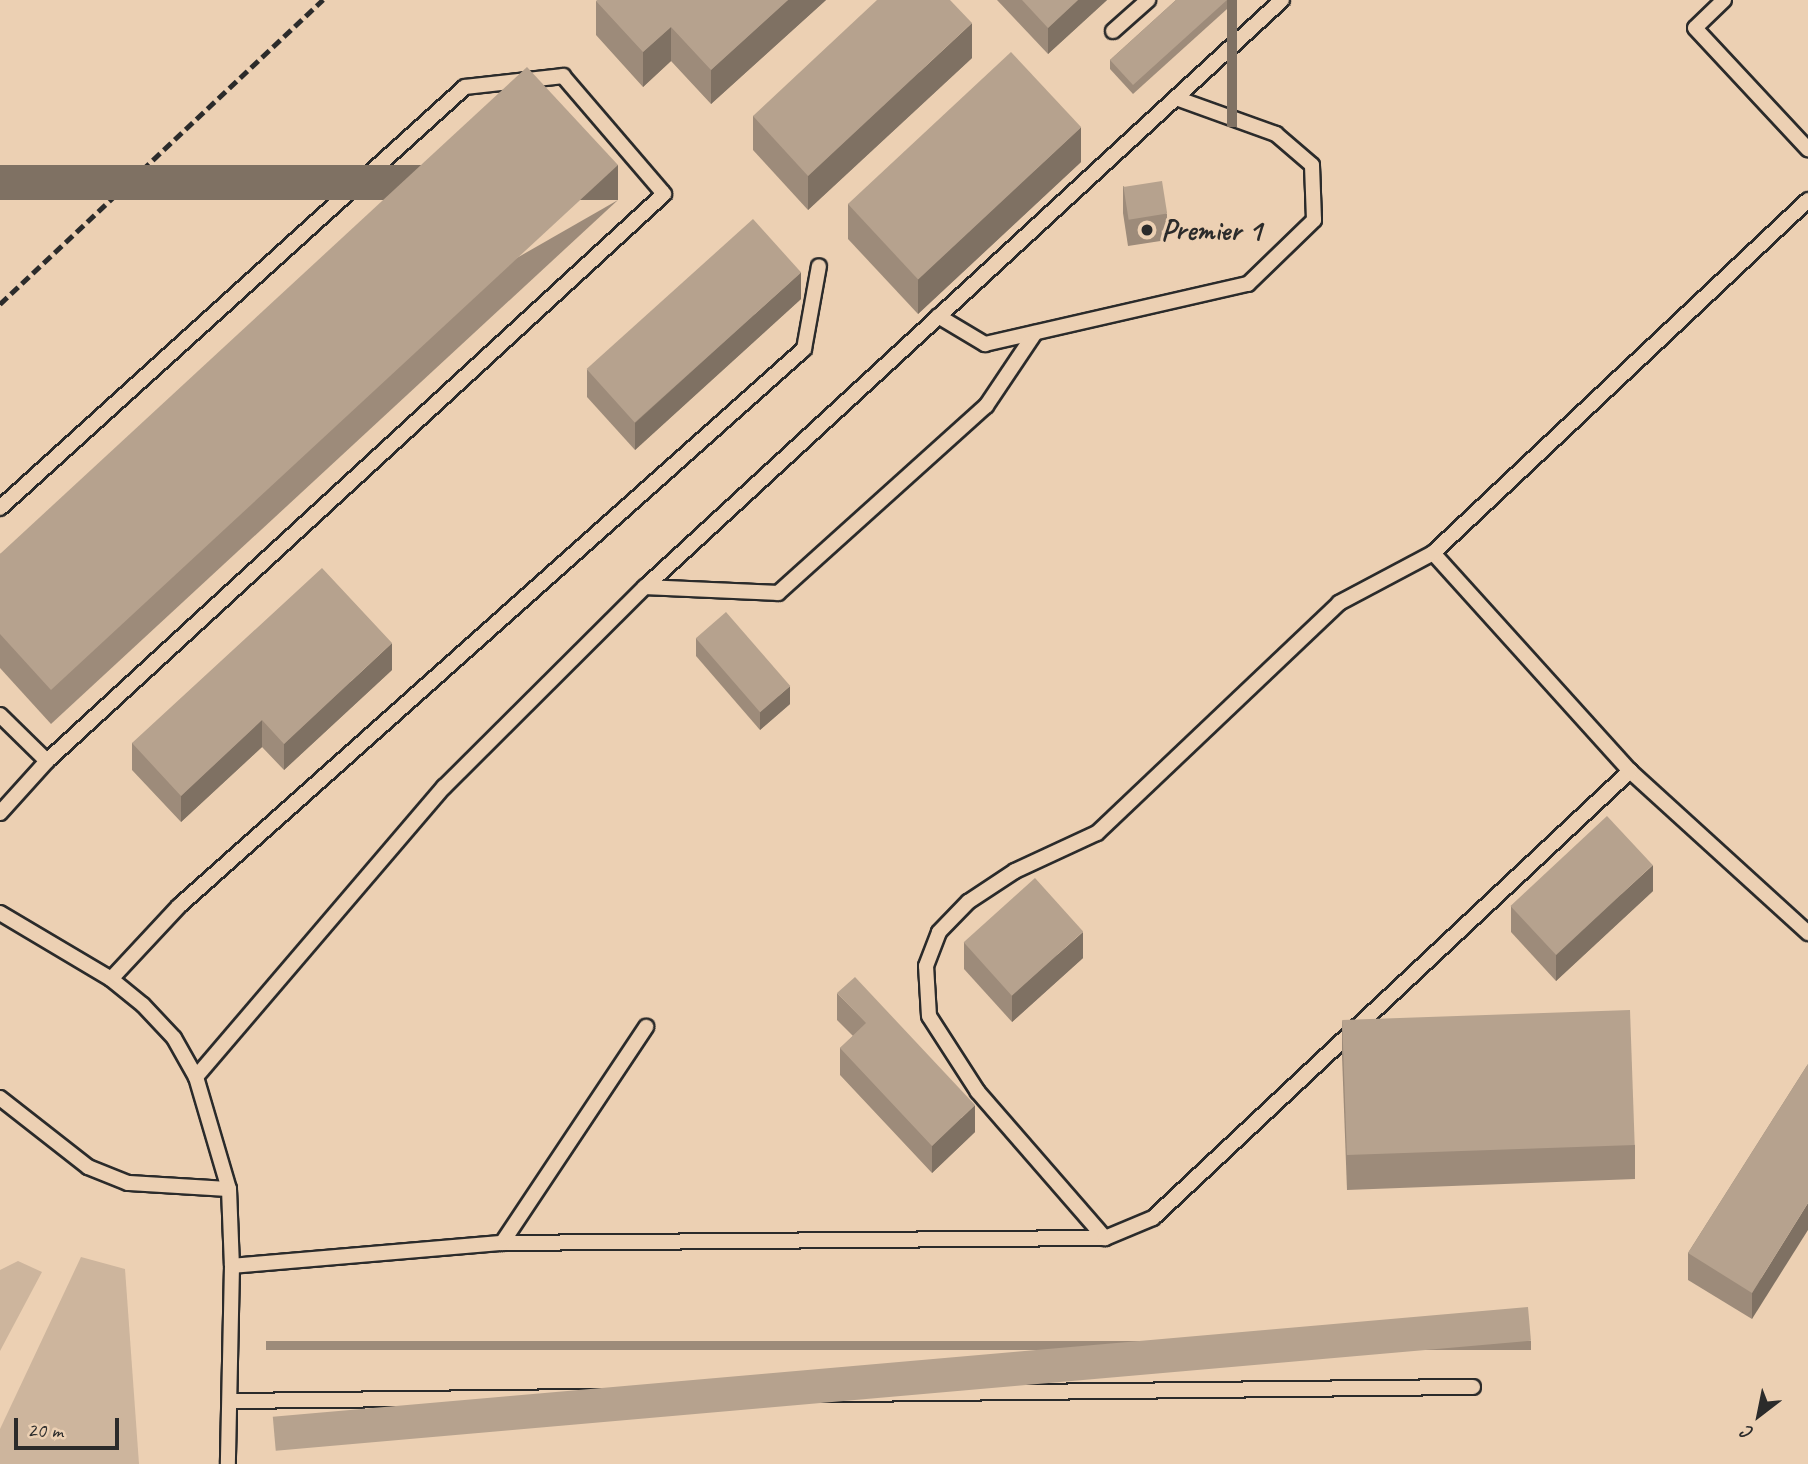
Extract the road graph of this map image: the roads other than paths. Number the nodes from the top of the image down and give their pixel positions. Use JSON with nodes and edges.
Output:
{"nodes":[{"id":1,"x":1149,"y":0,"type":"edge"},
{"id":2,"x":1282,"y":0,"type":"edge"},
{"id":3,"x":1724,"y":0,"type":"edge"},
{"id":4,"x":1113,"y":31,"type":"dead end"},
{"id":5,"x":1177,"y":98,"type":"junction"},
{"id":6,"x":1808,"y":149,"type":"edge"},
{"id":7,"x":1808,"y":200,"type":"edge"},
{"id":8,"x":819,"y":267,"type":"dead end"},
{"id":9,"x":938,"y":316,"type":"junction"},
{"id":10,"x":1035,"y":333,"type":"junction"},
{"id":11,"x":0,"y":508,"type":"edge"},
{"id":12,"x":1433,"y":553,"type":"junction"},
{"id":13,"x":645,"y":587,"type":"junction"},
{"id":14,"x":0,"y":715,"type":"edge"},
{"id":15,"x":47,"y":761,"type":"junction"},
{"id":16,"x":1630,"y":771,"type":"junction"},
{"id":17,"x":0,"y":813,"type":"edge"},
{"id":18,"x":0,"y":913,"type":"edge"},
{"id":19,"x":1808,"y":933,"type":"edge"},
{"id":20,"x":111,"y":979,"type":"junction"},
{"id":21,"x":646,"y":1027,"type":"dead end"},
{"id":22,"x":196,"y":1077,"type":"junction"},
{"id":23,"x":0,"y":1098,"type":"edge"},
{"id":24,"x":229,"y":1189,"type":"junction"},
{"id":25,"x":1105,"y":1238,"type":"junction"},
{"id":26,"x":502,"y":1243,"type":"junction"},
{"id":27,"x":232,"y":1266,"type":"junction"},
{"id":28,"x":1473,"y":1387,"type":"dead end"},
{"id":29,"x":231,"y":1401,"type":"junction"},
{"id":30,"x":228,"y":1464,"type":"edge"}],
"edges":[{"from":1,"to":4,"type":"lane"},
{"from":2,"to":5,"type":"lane"},
{"from":3,"to":6,"type":"lane"},
{"from":5,"to":9,"type":"lane"},
{"from":5,"to":10,"type":"lane"},
{"from":7,"to":12,"type":"lane"},
{"from":8,"to":20,"type":"lane"},
{"from":9,"to":10,"type":"lane"},
{"from":9,"to":13,"type":"lane"},
{"from":10,"to":13,"type":"lane"},
{"from":11,"to":15,"type":"lane"},
{"from":12,"to":16,"type":"lane"},
{"from":12,"to":25,"type":"lane"},
{"from":13,"to":22,"type":"lane"},
{"from":14,"to":15,"type":"lane"},
{"from":15,"to":17,"type":"lane"},
{"from":16,"to":19,"type":"lane"},
{"from":16,"to":25,"type":"lane"},
{"from":18,"to":20,"type":"lane"},
{"from":20,"to":22,"type":"lane"},
{"from":21,"to":26,"type":"lane"},
{"from":22,"to":24,"type":"lane"},
{"from":23,"to":24,"type":"lane"},
{"from":24,"to":27,"type":"lane"},
{"from":25,"to":26,"type":"lane"},
{"from":26,"to":27,"type":"lane"},
{"from":27,"to":29,"type":"lane"},
{"from":28,"to":29,"type":"lane"},
{"from":29,"to":30,"type":"lane"}]}
